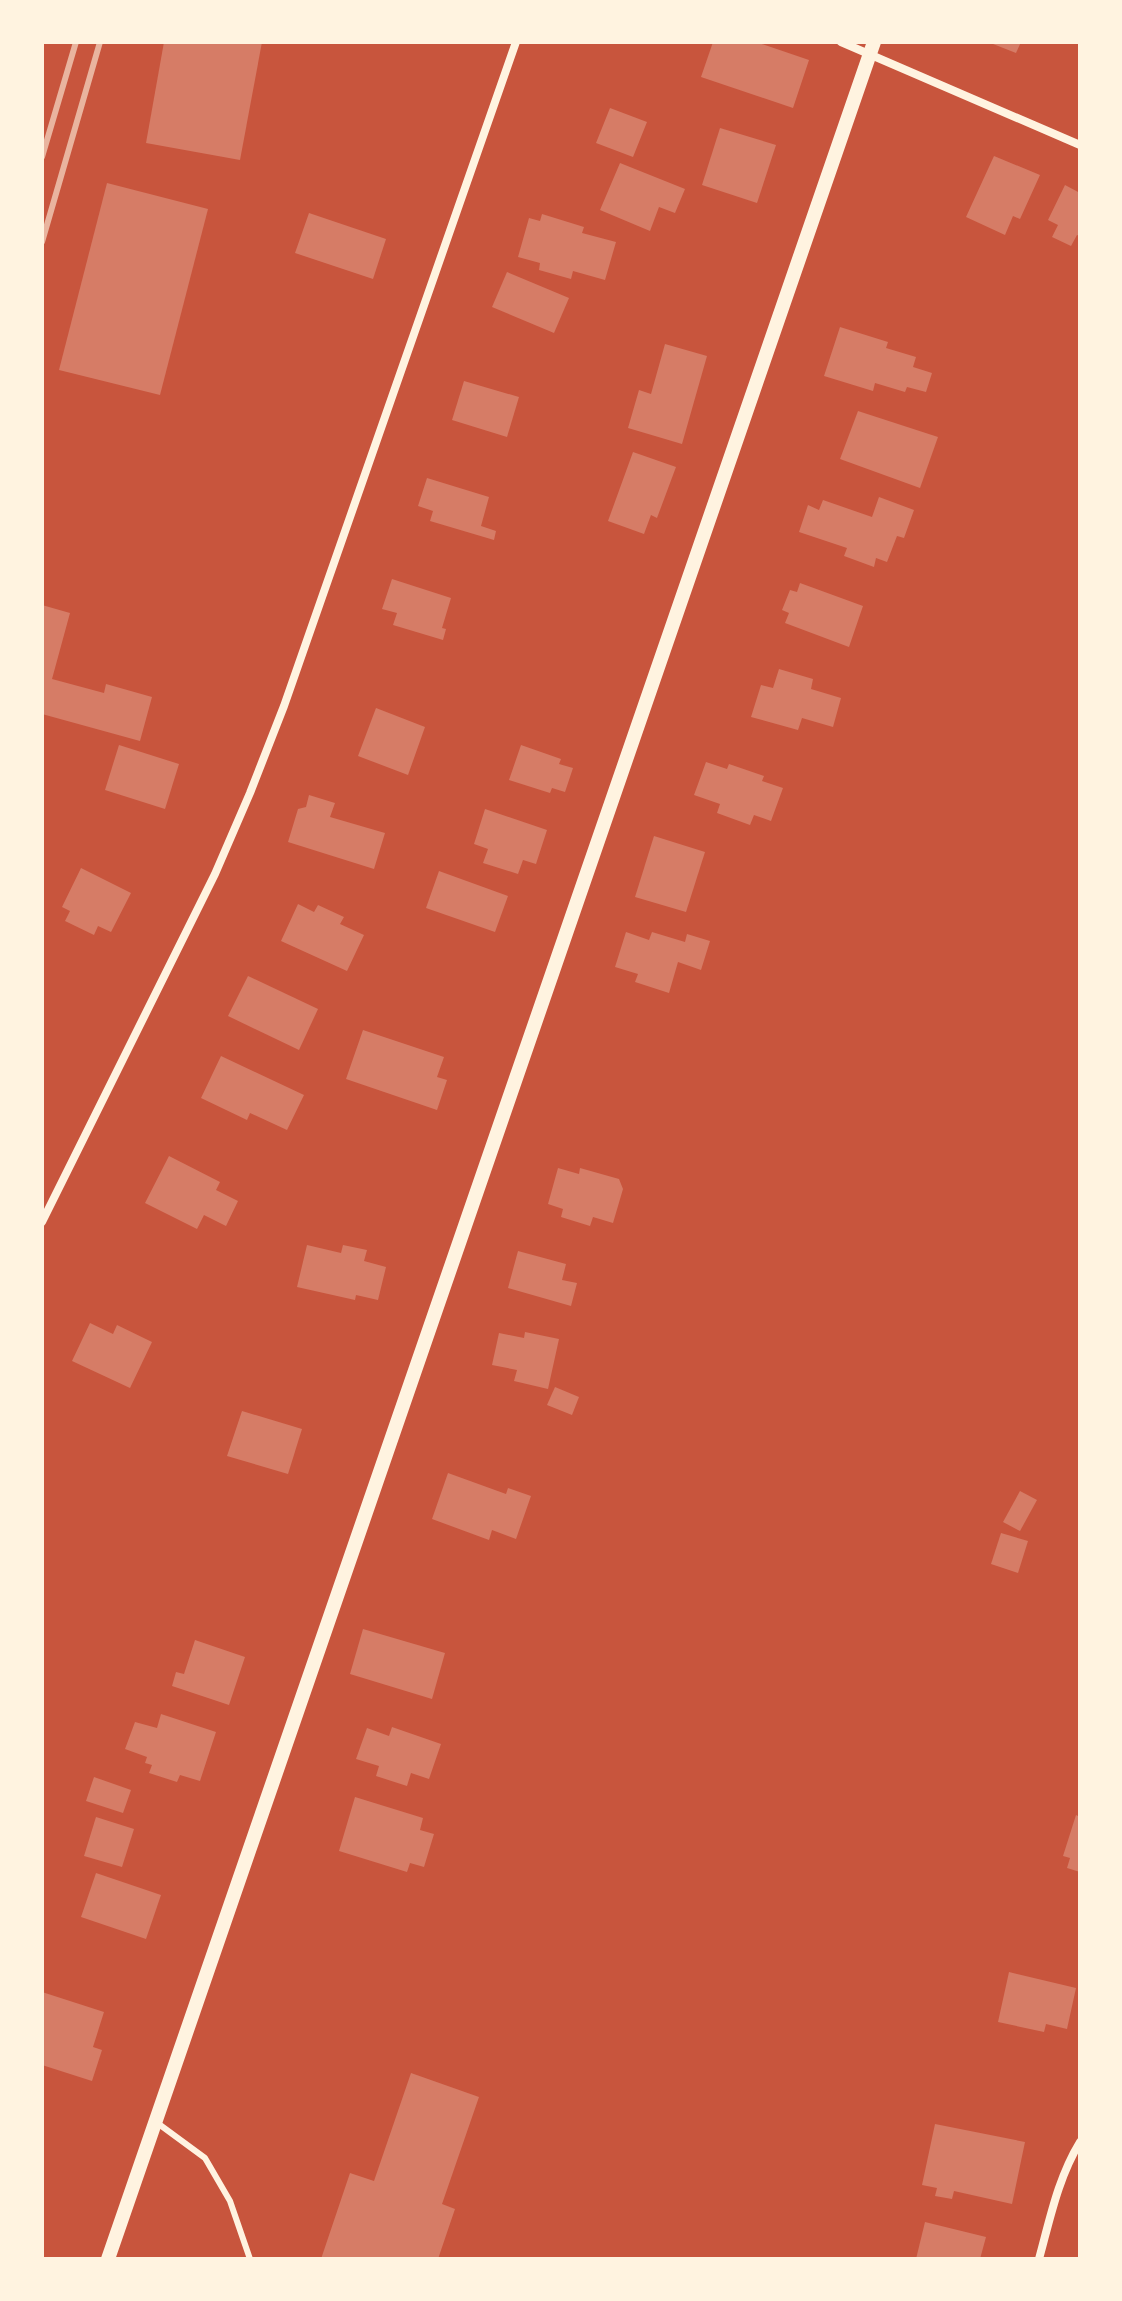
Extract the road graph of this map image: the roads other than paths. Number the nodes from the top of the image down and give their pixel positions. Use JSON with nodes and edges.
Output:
{"nodes":[{"id":1,"x":516,"y":42,"type":"edge"},
{"id":2,"x":841,"y":42,"type":"edge"},
{"id":3,"x":872,"y":48,"type":"edge"},
{"id":4,"x":1080,"y":145,"type":"edge"},
{"id":5,"x":42,"y":1222,"type":"edge"},
{"id":6,"x":156,"y":2122,"type":"junction"},
{"id":7,"x":1080,"y":2142,"type":"edge"},
{"id":8,"x":108,"y":2259,"type":"edge"},
{"id":9,"x":250,"y":2259,"type":"edge"},
{"id":10,"x":1039,"y":2259,"type":"edge"}],
"edges":[{"from":1,"to":5,"type":"street"},
{"from":2,"to":3,"type":"street"},
{"from":3,"to":4,"type":"street"},
{"from":3,"to":6,"type":"street"},
{"from":6,"to":8,"type":"street"},
{"from":6,"to":9,"type":"lane"},
{"from":7,"to":10,"type":"street"}]}
